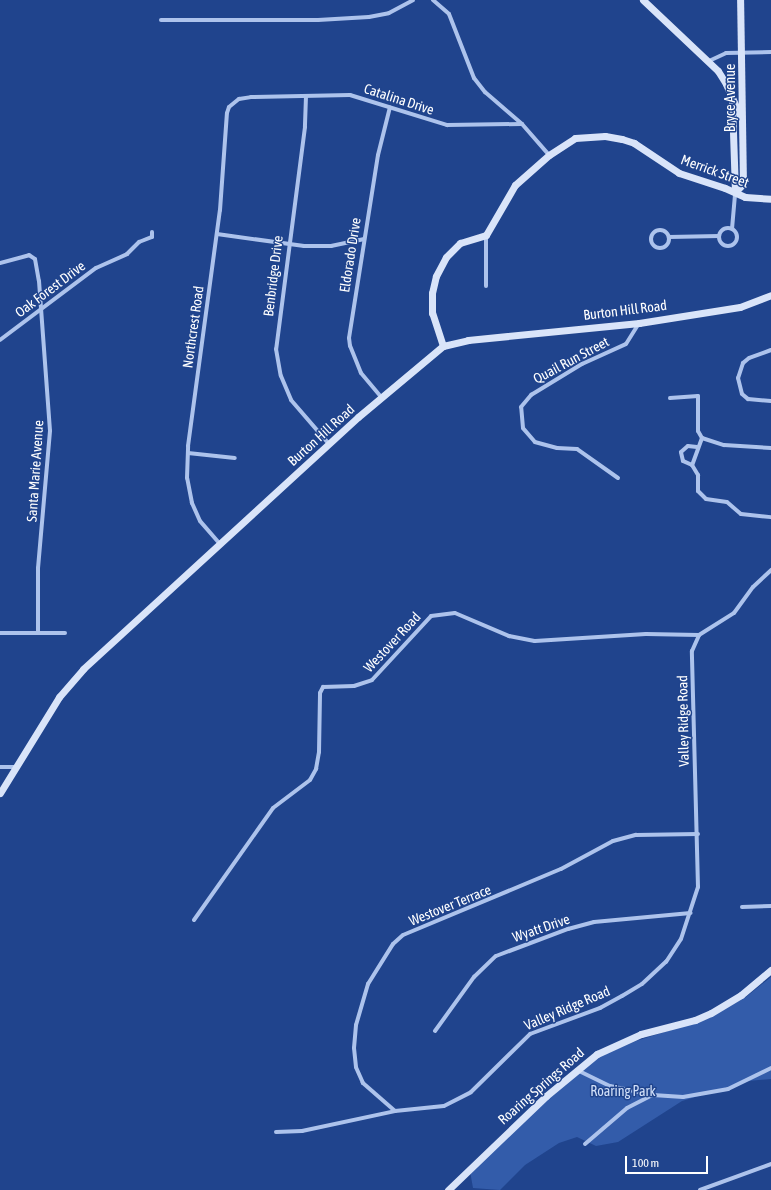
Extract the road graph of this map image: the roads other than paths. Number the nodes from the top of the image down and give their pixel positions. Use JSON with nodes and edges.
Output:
{"nodes":[{"id":1,"x":414,"y":0,"type":"edge"},
{"id":2,"x":433,"y":0,"type":"edge"},
{"id":3,"x":643,"y":0,"type":"edge"},
{"id":4,"x":652,"y":0,"type":"edge"},
{"id":5,"x":740,"y":0,"type":"edge"},
{"id":6,"x":652,"y":8,"type":"junction"},
{"id":7,"x":161,"y":20,"type":"dead end"},
{"id":8,"x":742,"y":52,"type":"junction"},
{"id":9,"x":771,"y":52,"type":"edge"},
{"id":10,"x":709,"y":61,"type":"junction"},
{"id":11,"x":306,"y":96,"type":"junction"},
{"id":12,"x":732,"y":96,"type":"junction"},
{"id":13,"x":231,"y":105,"type":"joint"},
{"id":14,"x":390,"y":107,"type":"junction"},
{"id":15,"x":743,"y":123,"type":"junction"},
{"id":16,"x":522,"y":124,"type":"junction"},
{"id":17,"x":549,"y":155,"type":"junction"},
{"id":18,"x":735,"y":192,"type":"junction"},
{"id":19,"x":771,"y":199,"type":"edge"},
{"id":20,"x":732,"y":228,"type":"junction"},
{"id":21,"x":152,"y":232,"type":"dead end"},
{"id":22,"x":217,"y":234,"type":"junction"},
{"id":23,"x":486,"y":235,"type":"junction"},
{"id":24,"x":719,"y":236,"type":"junction"},
{"id":25,"x":669,"y":237,"type":"junction"},
{"id":26,"x":364,"y":239,"type":"junction"},
{"id":27,"x":288,"y":244,"type":"junction"},
{"id":28,"x":0,"y":263,"type":"edge"},
{"id":29,"x":486,"y":286,"type":"dead end"},
{"id":30,"x":771,"y":295,"type":"edge"},
{"id":31,"x":40,"y":312,"type":"junction"},
{"id":32,"x":639,"y":323,"type":"junction"},
{"id":33,"x":0,"y":340,"type":"edge"},
{"id":34,"x":443,"y":346,"type":"junction"},
{"id":35,"x":771,"y":350,"type":"edge"},
{"id":36,"x":382,"y":398,"type":"junction"},
{"id":37,"x":670,"y":398,"type":"dead end"},
{"id":38,"x":771,"y":401,"type":"edge"},
{"id":39,"x":702,"y":438,"type":"junction"},
{"id":40,"x":329,"y":444,"type":"junction"},
{"id":41,"x":697,"y":447,"type":"junction"},
{"id":42,"x":771,"y":448,"type":"edge"},
{"id":43,"x":188,"y":453,"type":"junction"},
{"id":44,"x":235,"y":458,"type":"dead end"},
{"id":45,"x":692,"y":465,"type":"junction"},
{"id":46,"x":618,"y":478,"type":"dead end"},
{"id":47,"x":771,"y":517,"type":"edge"},
{"id":48,"x":220,"y":544,"type":"junction"},
{"id":49,"x":771,"y":570,"type":"edge"},
{"id":50,"x":0,"y":633,"type":"edge"},
{"id":51,"x":38,"y":633,"type":"junction"},
{"id":52,"x":65,"y":633,"type":"dead end"},
{"id":53,"x":699,"y":635,"type":"junction"},
{"id":54,"x":0,"y":767,"type":"edge"},
{"id":55,"x":14,"y":767,"type":"junction"},
{"id":56,"x":0,"y":793,"type":"edge"},
{"id":57,"x":698,"y":834,"type":"junction"},
{"id":58,"x":771,"y":906,"type":"edge"},
{"id":59,"x":742,"y":907,"type":"dead end"},
{"id":60,"x":691,"y":913,"type":"junction"},
{"id":61,"x":194,"y":920,"type":"dead end"},
{"id":62,"x":771,"y":970,"type":"edge"},
{"id":63,"x":435,"y":1031,"type":"dead end"},
{"id":64,"x":771,"y":1068,"type":"edge"},
{"id":65,"x":576,"y":1070,"type":"junction"},
{"id":66,"x":766,"y":1071,"type":"junction"},
{"id":67,"x":771,"y":1075,"type":"edge"},
{"id":68,"x":653,"y":1095,"type":"junction"},
{"id":69,"x":395,"y":1111,"type":"junction"},
{"id":70,"x":276,"y":1132,"type":"dead end"},
{"id":71,"x":585,"y":1144,"type":"dead end"},
{"id":72,"x":771,"y":1164,"type":"edge"},
{"id":73,"x":448,"y":1190,"type":"edge"},
{"id":74,"x":700,"y":1190,"type":"edge"}],
"edges":[{"from":1,"to":7,"type":"street"},
{"from":2,"to":16,"type":"street"},
{"from":3,"to":6,"type":"street"},
{"from":4,"to":6,"type":"street"},
{"from":5,"to":8,"type":"street","name":"Bryce Avenue"},
{"from":6,"to":10,"type":"street"},
{"from":8,"to":9,"type":"street"},
{"from":8,"to":10,"type":"street"},
{"from":8,"to":15,"type":"street","name":"Bryce Avenue"},
{"from":10,"to":12,"type":"street"},
{"from":11,"to":13,"type":"street","name":"Catalina Drive"},
{"from":11,"to":14,"type":"street","name":"Catalina Drive"},
{"from":11,"to":27,"type":"street","name":"Benbridge Drive"},
{"from":12,"to":15,"type":"street"},
{"from":12,"to":18,"type":"street","name":"Bryce Avenue"},
{"from":13,"to":22,"type":"street","name":"Northcrest Road"},
{"from":14,"to":16,"type":"street","name":"Catalina Drive"},
{"from":14,"to":26,"type":"street","name":"Eldorado Drive"},
{"from":15,"to":18,"type":"street","name":"Bryce Avenue"},
{"from":16,"to":17,"type":"street"},
{"from":17,"to":18,"type":"street","name":"Merrick Street"},
{"from":17,"to":23,"type":"street","name":"Merrick Street"},
{"from":18,"to":19,"type":"street","name":"Merrick Street"},
{"from":18,"to":20,"type":"street","name":"Bryce Avenue"},
{"from":20,"to":24,"type":"street"},
{"from":20,"to":24,"type":"street"},
{"from":21,"to":31,"type":"street","name":"Oak Forest Drive"},
{"from":22,"to":27,"type":"street"},
{"from":22,"to":43,"type":"street","name":"Northcrest Road"},
{"from":23,"to":29,"type":"street"},
{"from":23,"to":34,"type":"street"},
{"from":24,"to":25,"type":"street"},
{"from":25,"to":25,"type":"street"},
{"from":26,"to":27,"type":"street"},
{"from":26,"to":36,"type":"street","name":"Eldorado Drive"},
{"from":27,"to":40,"type":"street","name":"Benbridge Drive"},
{"from":28,"to":31,"type":"street","name":"Santa Marie Avenue"},
{"from":30,"to":32,"type":"street","name":"Burton Hill Road"},
{"from":31,"to":33,"type":"street","name":"Oak Forest Drive"},
{"from":31,"to":51,"type":"street","name":"Santa Marie Avenue"},
{"from":32,"to":34,"type":"street","name":"Burton Hill Road"},
{"from":32,"to":46,"type":"street","name":"Quail Run Street"},
{"from":34,"to":36,"type":"street","name":"Burton Hill Road"},
{"from":35,"to":38,"type":"street"},
{"from":36,"to":40,"type":"street","name":"Burton Hill Road"},
{"from":37,"to":39,"type":"street"},
{"from":39,"to":41,"type":"street"},
{"from":39,"to":42,"type":"street"},
{"from":40,"to":48,"type":"street","name":"Burton Hill Road"},
{"from":41,"to":45,"type":"street"},
{"from":41,"to":45,"type":"street"},
{"from":43,"to":44,"type":"street"},
{"from":43,"to":48,"type":"street","name":"Northcrest Road"},
{"from":45,"to":47,"type":"street"},
{"from":48,"to":55,"type":"street","name":"Burton Hill Road"},
{"from":49,"to":53,"type":"street"},
{"from":50,"to":51,"type":"street"},
{"from":51,"to":52,"type":"street"},
{"from":53,"to":57,"type":"street","name":"Valley Ridge Road"},
{"from":53,"to":61,"type":"street","name":"Westover Road"},
{"from":54,"to":55,"type":"street"},
{"from":55,"to":56,"type":"street","name":"Burton Hill Road"},
{"from":57,"to":60,"type":"street","name":"Valley Ridge Road"},
{"from":57,"to":69,"type":"street","name":"Westover Terrace"},
{"from":58,"to":59,"type":"street"},
{"from":60,"to":63,"type":"street","name":"Wyatt Drive"},
{"from":60,"to":69,"type":"street","name":"Valley Ridge Road"},
{"from":62,"to":65,"type":"street","name":"Roaring Springs Road"},
{"from":64,"to":66,"type":"street"},
{"from":65,"to":68,"type":"street"},
{"from":65,"to":73,"type":"street","name":"Roaring Springs Road"},
{"from":66,"to":67,"type":"street"},
{"from":66,"to":68,"type":"street"},
{"from":68,"to":71,"type":"street"},
{"from":69,"to":70,"type":"street","name":"Valley Ridge Road"},
{"from":72,"to":74,"type":"street"}]}
